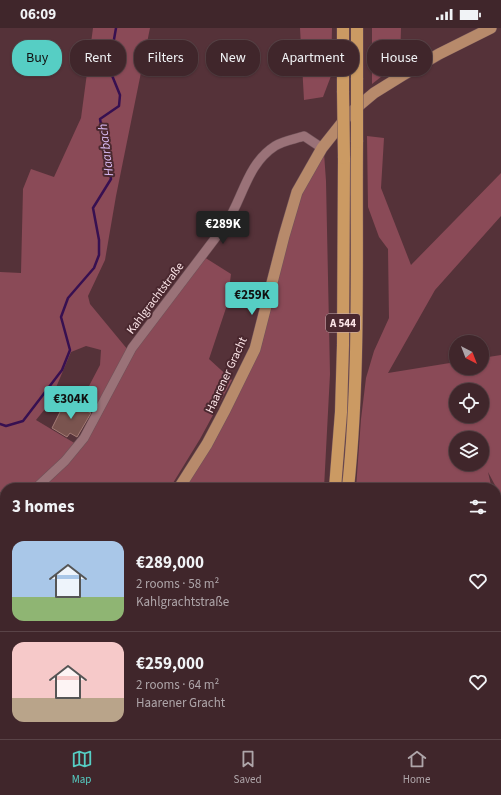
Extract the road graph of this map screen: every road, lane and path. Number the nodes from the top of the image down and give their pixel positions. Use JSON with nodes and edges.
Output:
{"nodes":[{"id":1,"x":343,"y":28,"type":"edge"},
{"id":2,"x":357,"y":28,"type":"edge"},
{"id":3,"x":491,"y":28,"type":"edge"},
{"id":4,"x":322,"y":148,"type":"junction"},
{"id":5,"x":41,"y":483,"type":"edge"},
{"id":6,"x":182,"y":483,"type":"edge"},
{"id":7,"x":336,"y":483,"type":"edge"},
{"id":8,"x":348,"y":483,"type":"edge"}],
"edges":[{"from":1,"to":7,"type":"highway","number":"A 544","bridge":true},
{"from":2,"to":8,"type":"highway","number":"A 544","bridge":true},
{"from":3,"to":4,"type":"main road","name":"Haarener Gracht"},
{"from":4,"to":5,"type":"street","name":"Kahlgrachtstraße"},
{"from":4,"to":6,"type":"main road","name":"Haarener Gracht"}]}
